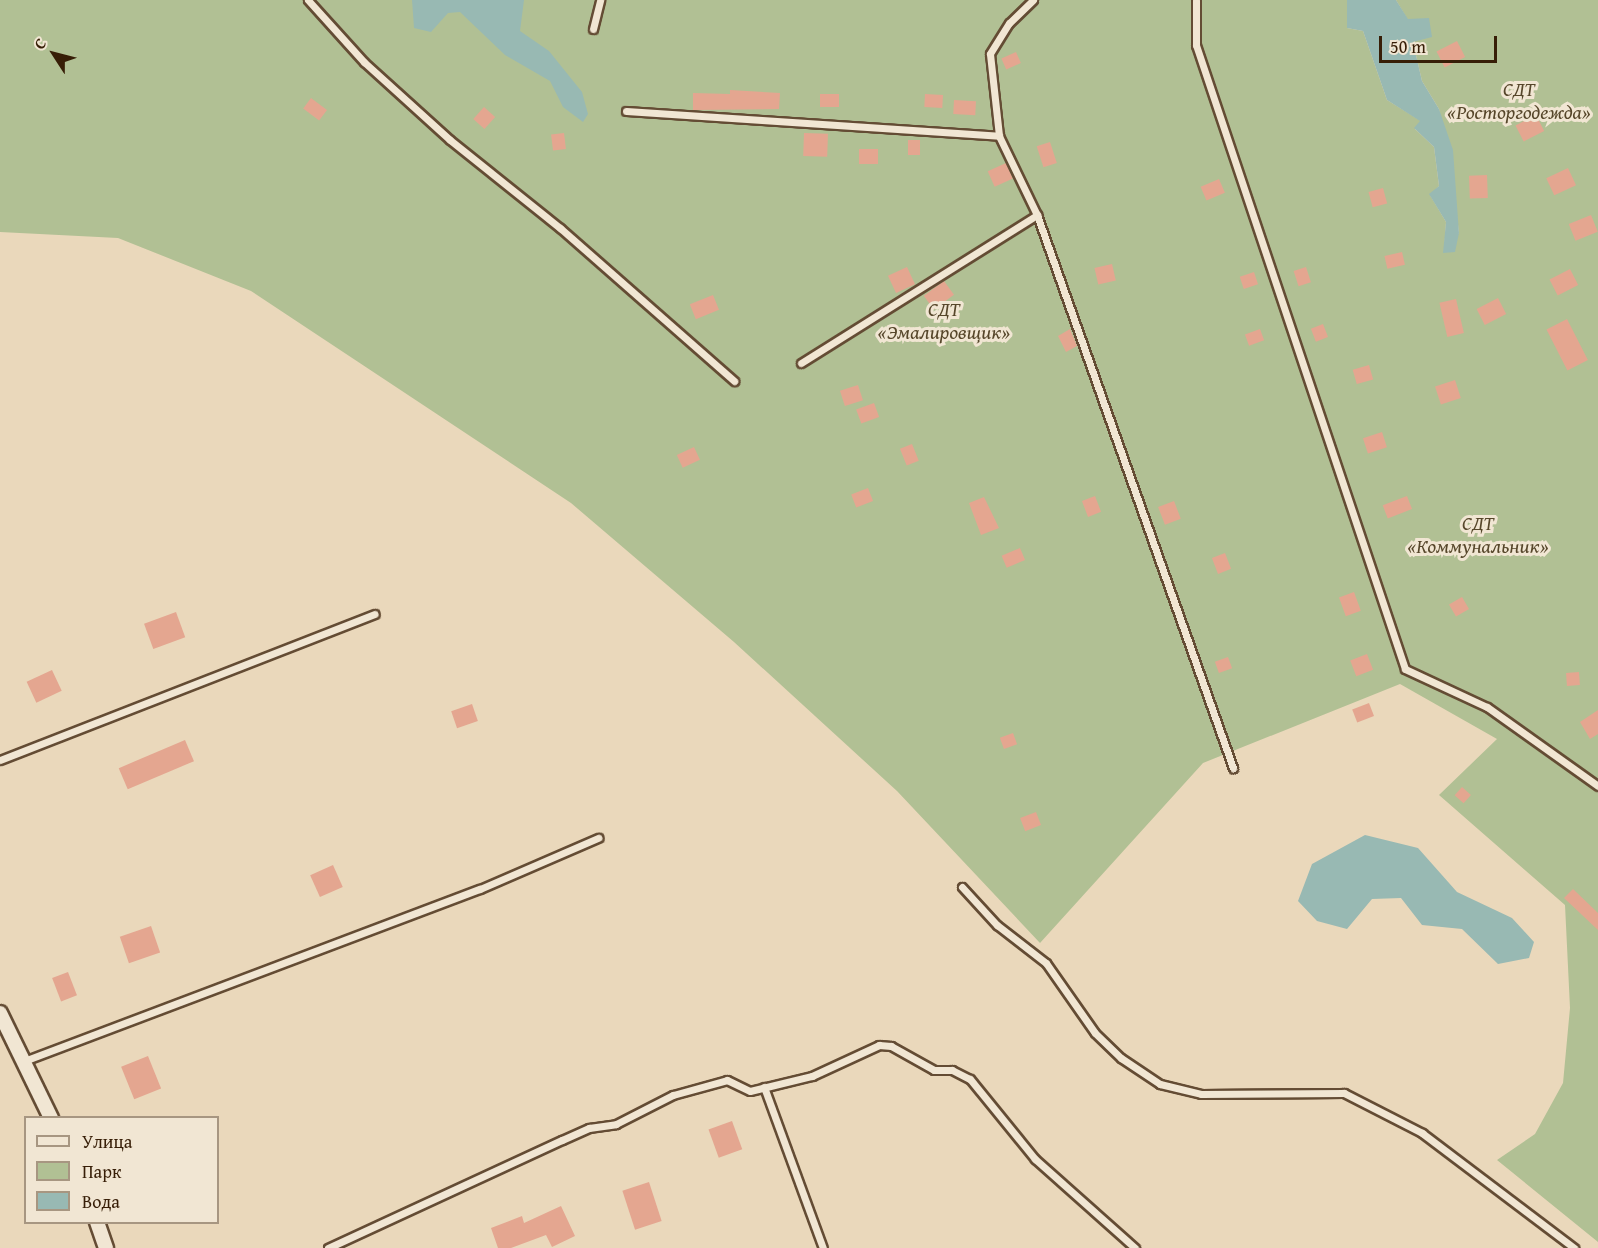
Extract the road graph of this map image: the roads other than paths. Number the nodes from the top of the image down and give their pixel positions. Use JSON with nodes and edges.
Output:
{"nodes":[{"id":1,"x":308,"y":0,"type":"edge"},
{"id":2,"x":600,"y":0,"type":"edge"},
{"id":3,"x":1033,"y":0,"type":"edge"},
{"id":4,"x":1196,"y":0,"type":"edge"},
{"id":5,"x":593,"y":29,"type":"dead end"},
{"id":6,"x":626,"y":111,"type":"dead end"},
{"id":7,"x":999,"y":136,"type":"junction"},
{"id":8,"x":1037,"y":215,"type":"junction"},
{"id":9,"x":801,"y":363,"type":"dead end"},
{"id":10,"x":734,"y":381,"type":"dead end"},
{"id":11,"x":375,"y":614,"type":"dead end"},
{"id":12,"x":0,"y":760,"type":"edge"},
{"id":13,"x":1233,"y":768,"type":"dead end"},
{"id":14,"x":1598,"y":786,"type":"edge"},
{"id":15,"x":598,"y":838,"type":"dead end"},
{"id":16,"x":962,"y":887,"type":"dead end"},
{"id":17,"x":0,"y":1013,"type":"edge"},
{"id":18,"x":24,"y":1061,"type":"junction"},
{"id":19,"x":764,"y":1087,"type":"junction"},
{"id":20,"x":50,"y":1116,"type":"edge"},
{"id":21,"x":98,"y":1224,"type":"edge"},
{"id":22,"x":106,"y":1248,"type":"edge"},
{"id":23,"x":328,"y":1248,"type":"edge"},
{"id":24,"x":823,"y":1248,"type":"edge"},
{"id":25,"x":1135,"y":1248,"type":"edge"},
{"id":26,"x":1574,"y":1248,"type":"edge"}],
"edges":[{"from":1,"to":10,"type":"lane"},
{"from":2,"to":5,"type":"lane"},
{"from":3,"to":7,"type":"lane"},
{"from":4,"to":14,"type":"lane"},
{"from":6,"to":7,"type":"lane"},
{"from":7,"to":8,"type":"lane"},
{"from":8,"to":9,"type":"lane"},
{"from":8,"to":13,"type":"lane"},
{"from":11,"to":12,"type":"lane"},
{"from":15,"to":18,"type":"lane"},
{"from":16,"to":26,"type":"lane"},
{"from":17,"to":18,"type":"street"},
{"from":18,"to":20,"type":"street"},
{"from":19,"to":23,"type":"lane"},
{"from":19,"to":24,"type":"lane"},
{"from":19,"to":25,"type":"lane"},
{"from":21,"to":22,"type":"street"}]}
